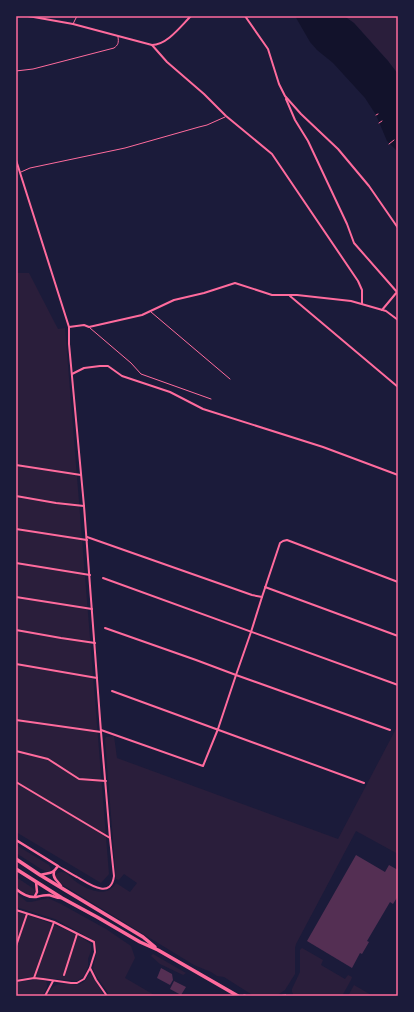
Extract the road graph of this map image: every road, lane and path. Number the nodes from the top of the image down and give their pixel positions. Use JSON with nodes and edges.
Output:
{"nodes":[{"id":1,"x":28,"y":16,"type":"edge"},
{"id":2,"x":77,"y":16,"type":"edge"},
{"id":3,"x":192,"y":16,"type":"edge"},
{"id":4,"x":245,"y":16,"type":"edge"},
{"id":5,"x":73,"y":24,"type":"junction"},
{"id":6,"x":118,"y":37,"type":"junction"},
{"id":7,"x":152,"y":46,"type":"junction"},
{"id":8,"x":16,"y":71,"type":"edge"},
{"id":9,"x":285,"y":96,"type":"junction"},
{"id":10,"x":378,"y":114,"type":"dead end"},
{"id":11,"x":376,"y":115,"type":"dead end"},
{"id":12,"x":226,"y":116,"type":"junction"},
{"id":13,"x":382,"y":121,"type":"dead end"},
{"id":14,"x":379,"y":123,"type":"dead end"},
{"id":15,"x":394,"y":140,"type":"dead end"},
{"id":16,"x":389,"y":144,"type":"dead end"},
{"id":17,"x":16,"y":160,"type":"edge"},
{"id":18,"x":20,"y":173,"type":"junction"},
{"id":19,"x":398,"y":228,"type":"edge"},
{"id":20,"x":289,"y":295,"type":"junction"},
{"id":21,"x":362,"y":304,"type":"junction"},
{"id":22,"x":382,"y":310,"type":"junction"},
{"id":23,"x":149,"y":311,"type":"junction"},
{"id":24,"x":398,"y":320,"type":"edge"},
{"id":25,"x":69,"y":327,"type":"junction"},
{"id":26,"x":89,"y":327,"type":"junction"},
{"id":27,"x":72,"y":374,"type":"junction"},
{"id":28,"x":230,"y":379,"type":"dead end"},
{"id":29,"x":398,"y":387,"type":"edge"},
{"id":30,"x":211,"y":399,"type":"dead end"},
{"id":31,"x":16,"y":465,"type":"edge"},
{"id":32,"x":398,"y":475,"type":"edge"},
{"id":33,"x":81,"y":476,"type":"junction"},
{"id":34,"x":16,"y":496,"type":"edge"},
{"id":35,"x":84,"y":506,"type":"junction"},
{"id":36,"x":16,"y":529,"type":"edge"},
{"id":37,"x":87,"y":538,"type":"junction"},
{"id":38,"x":16,"y":563,"type":"edge"},
{"id":39,"x":90,"y":575,"type":"junction"},
{"id":40,"x":103,"y":578,"type":"dead end"},
{"id":41,"x":398,"y":582,"type":"edge"},
{"id":42,"x":265,"y":587,"type":"junction"},
{"id":43,"x":16,"y":596,"type":"edge"},
{"id":44,"x":262,"y":598,"type":"junction"},
{"id":45,"x":92,"y":609,"type":"junction"},
{"id":46,"x":105,"y":628,"type":"dead end"},
{"id":47,"x":16,"y":630,"type":"edge"},
{"id":48,"x":252,"y":632,"type":"junction"},
{"id":49,"x":398,"y":636,"type":"edge"},
{"id":50,"x":95,"y":643,"type":"junction"},
{"id":51,"x":16,"y":664,"type":"edge"},
{"id":52,"x":236,"y":675,"type":"junction"},
{"id":53,"x":97,"y":678,"type":"junction"},
{"id":54,"x":398,"y":685,"type":"edge"},
{"id":55,"x":112,"y":691,"type":"dead end"},
{"id":56,"x":16,"y":720,"type":"edge"},
{"id":57,"x":218,"y":729,"type":"junction"},
{"id":58,"x":390,"y":730,"type":"dead end"},
{"id":59,"x":101,"y":731,"type":"junction"},
{"id":60,"x":16,"y":751,"type":"edge"},
{"id":61,"x":106,"y":781,"type":"junction"},
{"id":62,"x":16,"y":782,"type":"edge"},
{"id":63,"x":364,"y":783,"type":"dead end"},
{"id":64,"x":110,"y":838,"type":"junction"},
{"id":65,"x":16,"y":840,"type":"edge"},
{"id":66,"x":16,"y":859,"type":"edge"},
{"id":67,"x":58,"y":866,"type":"junction"},
{"id":68,"x":16,"y":869,"type":"edge"},
{"id":69,"x":54,"y":872,"type":"junction"},
{"id":70,"x":40,"y":875,"type":"junction"},
{"id":71,"x":36,"y":881,"type":"junction"},
{"id":72,"x":61,"y":887,"type":"junction"},
{"id":73,"x":16,"y":889,"type":"edge"},
{"id":74,"x":35,"y":897,"type":"junction"},
{"id":75,"x":62,"y":898,"type":"junction"},
{"id":76,"x":16,"y":910,"type":"edge"},
{"id":77,"x":27,"y":914,"type":"junction"},
{"id":78,"x":54,"y":922,"type":"junction"},
{"id":79,"x":77,"y":934,"type":"junction"},
{"id":80,"x":16,"y":946,"type":"edge"},
{"id":81,"x":158,"y":950,"type":"junction"},
{"id":82,"x":90,"y":968,"type":"junction"},
{"id":83,"x":64,"y":975,"type":"dead end"},
{"id":84,"x":34,"y":978,"type":"junction"},
{"id":85,"x":16,"y":981,"type":"edge"},
{"id":86,"x":53,"y":981,"type":"junction"},
{"id":87,"x":45,"y":996,"type":"edge"},
{"id":88,"x":107,"y":996,"type":"edge"},
{"id":89,"x":238,"y":996,"type":"edge"},
{"id":90,"x":242,"y":996,"type":"edge"},
{"id":91,"x":249,"y":996,"type":"edge"},
{"id":92,"x":277,"y":996,"type":"edge"},
{"id":93,"x":287,"y":996,"type":"edge"}],
"edges":[{"from":1,"to":5,"type":"street"},
{"from":2,"to":5,"type":"lane"},
{"from":3,"to":7,"type":"street"},
{"from":4,"to":9,"type":"street"},
{"from":5,"to":6,"type":"street"},
{"from":6,"to":7,"type":"street"},
{"from":6,"to":8,"type":"lane"},
{"from":7,"to":12,"type":"street"},
{"from":9,"to":19,"type":"street"},
{"from":9,"to":22,"type":"street"},
{"from":10,"to":11,"type":"path"},
{"from":12,"to":18,"type":"lane"},
{"from":12,"to":21,"type":"street"},
{"from":13,"to":14,"type":"path"},
{"from":15,"to":16,"type":"path"},
{"from":17,"to":18,"type":"street"},
{"from":18,"to":25,"type":"street"},
{"from":20,"to":21,"type":"street"},
{"from":20,"to":23,"type":"street"},
{"from":20,"to":29,"type":"street"},
{"from":21,"to":22,"type":"street"},
{"from":22,"to":24,"type":"street"},
{"from":23,"to":26,"type":"street"},
{"from":23,"to":28,"type":"lane"},
{"from":25,"to":26,"type":"street"},
{"from":25,"to":27,"type":"street"},
{"from":26,"to":30,"type":"lane"},
{"from":27,"to":32,"type":"street"},
{"from":27,"to":33,"type":"street"},
{"from":31,"to":33,"type":"street"},
{"from":33,"to":35,"type":"street"},
{"from":34,"to":35,"type":"street"},
{"from":35,"to":37,"type":"street"},
{"from":36,"to":37,"type":"street"},
{"from":37,"to":39,"type":"street"},
{"from":37,"to":44,"type":"street"},
{"from":38,"to":39,"type":"street"},
{"from":39,"to":45,"type":"street"},
{"from":40,"to":48,"type":"street"},
{"from":41,"to":42,"type":"street"},
{"from":42,"to":44,"type":"street"},
{"from":42,"to":49,"type":"street"},
{"from":43,"to":45,"type":"street"},
{"from":44,"to":48,"type":"street"},
{"from":45,"to":50,"type":"street"},
{"from":46,"to":52,"type":"street"},
{"from":47,"to":50,"type":"street"},
{"from":48,"to":52,"type":"street"},
{"from":48,"to":54,"type":"street"},
{"from":50,"to":53,"type":"street"},
{"from":51,"to":53,"type":"street"},
{"from":52,"to":57,"type":"street"},
{"from":52,"to":58,"type":"street"},
{"from":53,"to":59,"type":"street"},
{"from":55,"to":57,"type":"street"},
{"from":56,"to":59,"type":"street"},
{"from":57,"to":59,"type":"street"},
{"from":57,"to":63,"type":"street"},
{"from":59,"to":61,"type":"street"},
{"from":60,"to":61,"type":"street"},
{"from":61,"to":64,"type":"street"},
{"from":62,"to":64,"type":"street"},
{"from":64,"to":67,"type":"street"},
{"from":65,"to":67,"type":"street"},
{"from":66,"to":70,"type":"main road"},
{"from":67,"to":69,"type":"street"},
{"from":68,"to":71,"type":"main road"},
{"from":69,"to":70,"type":"street"},
{"from":69,"to":72,"type":"street"},
{"from":70,"to":72,"type":"main road"},
{"from":71,"to":74,"type":"street"},
{"from":71,"to":75,"type":"main road"},
{"from":72,"to":81,"type":"main road"},
{"from":73,"to":74,"type":"street"},
{"from":74,"to":75,"type":"street"},
{"from":75,"to":81,"type":"main road"},
{"from":76,"to":77,"type":"street"},
{"from":77,"to":78,"type":"street"},
{"from":77,"to":80,"type":"street"},
{"from":78,"to":79,"type":"street"},
{"from":78,"to":84,"type":"street"},
{"from":79,"to":82,"type":"street"},
{"from":79,"to":83,"type":"street"},
{"from":81,"to":89,"type":"main road"},
{"from":82,"to":86,"type":"street"},
{"from":82,"to":88,"type":"street"},
{"from":84,"to":85,"type":"street"},
{"from":84,"to":86,"type":"street"},
{"from":86,"to":87,"type":"street"},
{"from":90,"to":91,"type":"lane"},
{"from":92,"to":93,"type":"lane"}]}
